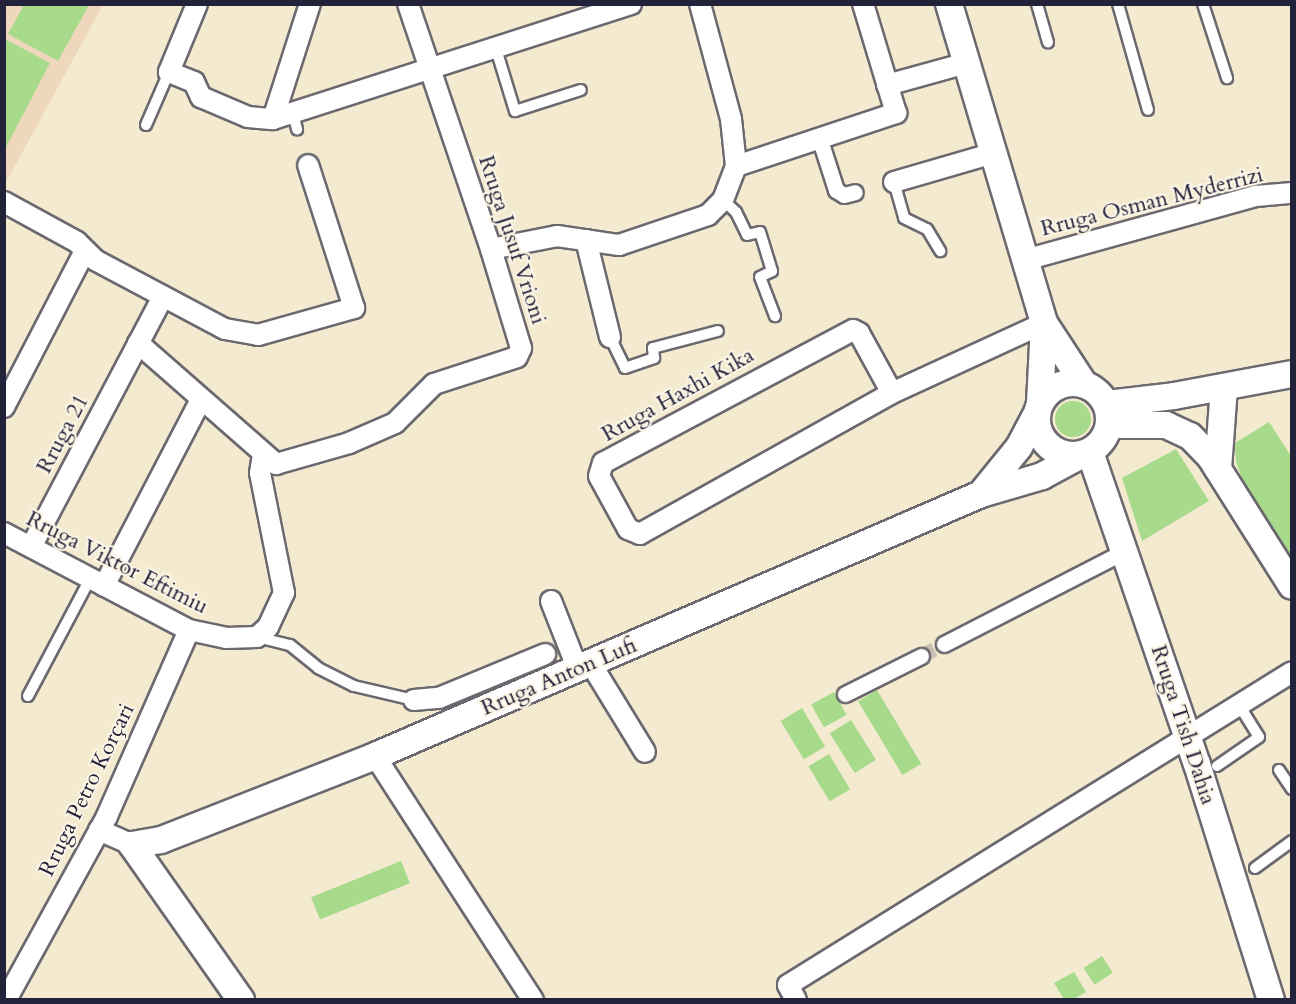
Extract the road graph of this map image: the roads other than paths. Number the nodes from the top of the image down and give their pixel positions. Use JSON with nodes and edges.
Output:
{"nodes":[{"id":1,"x":196,"y":4,"type":"edge"},
{"id":2,"x":310,"y":4,"type":"edge"},
{"id":3,"x":408,"y":4,"type":"edge"},
{"id":4,"x":631,"y":4,"type":"edge"},
{"id":5,"x":700,"y":4,"type":"edge"},
{"id":6,"x":863,"y":4,"type":"edge"},
{"id":7,"x":949,"y":4,"type":"edge"},
{"id":8,"x":1037,"y":4,"type":"edge"},
{"id":9,"x":1118,"y":4,"type":"edge"},
{"id":10,"x":1203,"y":4,"type":"edge"},
{"id":11,"x":1048,"y":42,"type":"dead end"},
{"id":12,"x":496,"y":49,"type":"junction"},
{"id":13,"x":967,"y":63,"type":"junction"},
{"id":14,"x":432,"y":70,"type":"junction"},
{"id":15,"x":169,"y":72,"type":"junction"},
{"id":16,"x":1227,"y":78,"type":"dead end"},
{"id":17,"x":887,"y":85,"type":"junction"},
{"id":18,"x":581,"y":90,"type":"dead end"},
{"id":19,"x":1148,"y":110,"type":"dead end"},
{"id":20,"x":273,"y":119,"type":"junction"},
{"id":21,"x":146,"y":125,"type":"dead end"},
{"id":22,"x":819,"y":137,"type":"junction"},
{"id":23,"x":994,"y":153,"type":"junction"},
{"id":24,"x":308,"y":165,"type":"dead end"},
{"id":25,"x":736,"y":166,"type":"junction"},
{"id":26,"x":894,"y":182,"type":"joint"},
{"id":27,"x":855,"y":192,"type":"dead end"},
{"id":28,"x":1292,"y":193,"type":"edge"},
{"id":29,"x":723,"y":200,"type":"junction"},
{"id":30,"x":7,"y":209,"type":"edge"},
{"id":31,"x":586,"y":240,"type":"junction"},
{"id":32,"x":491,"y":249,"type":"junction"},
{"id":33,"x":85,"y":251,"type":"junction"},
{"id":34,"x":940,"y":251,"type":"dead end"},
{"id":35,"x":1025,"y":260,"type":"junction"},
{"id":36,"x":163,"y":297,"type":"junction"},
{"id":37,"x":775,"y":316,"type":"dead end"},
{"id":38,"x":1044,"y":323,"type":"junction"},
{"id":39,"x":718,"y":332,"type":"dead end"},
{"id":40,"x":610,"y":337,"type":"joint"},
{"id":41,"x":138,"y":343,"type":"junction"},
{"id":42,"x":1292,"y":374,"type":"edge"},
{"id":43,"x":1084,"y":384,"type":"junction"},
{"id":44,"x":1224,"y":387,"type":"junction"},
{"id":45,"x":892,"y":393,"type":"junction"},
{"id":46,"x":201,"y":400,"type":"junction"},
{"id":47,"x":4,"y":407,"type":"edge"},
{"id":48,"x":1039,"y":408,"type":"junction"},
{"id":49,"x":1108,"y":414,"type":"junction"},
{"id":50,"x":1086,"y":453,"type":"junction"},
{"id":51,"x":263,"y":454,"type":"junction"},
{"id":52,"x":1218,"y":469,"type":"junction"},
{"id":53,"x":981,"y":494,"type":"junction"},
{"id":54,"x":4,"y":533,"type":"edge"},
{"id":55,"x":31,"y":547,"type":"junction"},
{"id":56,"x":1125,"y":551,"type":"junction"},
{"id":57,"x":97,"y":582,"type":"junction"},
{"id":58,"x":1292,"y":586,"type":"edge"},
{"id":59,"x":551,"y":601,"type":"dead end"},
{"id":60,"x":189,"y":630,"type":"junction"},
{"id":61,"x":257,"y":637,"type":"junction"},
{"id":62,"x":944,"y":644,"type":"tunnel mouth"},
{"id":63,"x":545,"y":654,"type":"dead end"},
{"id":64,"x":921,"y":656,"type":"tunnel mouth"},
{"id":65,"x":584,"y":667,"type":"junction"},
{"id":66,"x":1292,"y":672,"type":"edge"},
{"id":67,"x":845,"y":694,"type":"dead end"},
{"id":68,"x":28,"y":696,"type":"dead end"},
{"id":69,"x":414,"y":700,"type":"joint"},
{"id":70,"x":1239,"y":705,"type":"junction"},
{"id":71,"x":1189,"y":738,"type":"junction"},
{"id":72,"x":645,"y":752,"type":"dead end"},
{"id":73,"x":375,"y":756,"type":"junction"},
{"id":74,"x":1216,"y":766,"type":"dead end"},
{"id":75,"x":1279,"y":770,"type":"dead end"},
{"id":76,"x":1292,"y":789,"type":"edge"},
{"id":77,"x":99,"y":830,"type":"junction"},
{"id":78,"x":1292,"y":841,"type":"edge"},
{"id":79,"x":132,"y":845,"type":"junction"},
{"id":80,"x":1255,"y":868,"type":"dead end"},
{"id":81,"x":1267,"y":998,"type":"edge"},
{"id":82,"x":6,"y":999,"type":"edge"},
{"id":83,"x":241,"y":999,"type":"edge"},
{"id":84,"x":533,"y":999,"type":"edge"},
{"id":85,"x":796,"y":999,"type":"edge"}],
"edges":[{"from":1,"to":15,"type":"street"},
{"from":2,"to":20,"type":"street"},
{"from":3,"to":14,"type":"street","name":"Rruga Jusuf Vrioni"},
{"from":4,"to":12,"type":"street"},
{"from":5,"to":25,"type":"street"},
{"from":6,"to":17,"type":"street"},
{"from":7,"to":13,"type":"street"},
{"from":8,"to":11,"type":"lane"},
{"from":9,"to":19,"type":"lane"},
{"from":10,"to":16,"type":"lane"},
{"from":12,"to":14,"type":"street"},
{"from":12,"to":18,"type":"lane"},
{"from":13,"to":17,"type":"street"},
{"from":13,"to":23,"type":"street"},
{"from":14,"to":20,"type":"street"},
{"from":14,"to":32,"type":"street","name":"Rruga Jusuf Vrioni"},
{"from":15,"to":20,"type":"street"},
{"from":15,"to":21,"type":"lane"},
{"from":17,"to":22,"type":"street"},
{"from":22,"to":25,"type":"street"},
{"from":22,"to":27,"type":"street"},
{"from":23,"to":26,"type":"street"},
{"from":23,"to":35,"type":"street"},
{"from":24,"to":36,"type":"street"},
{"from":25,"to":29,"type":"street"},
{"from":26,"to":34,"type":"lane"},
{"from":28,"to":35,"type":"street","name":"Rruga Osman Myderrizi"},
{"from":29,"to":31,"type":"street"},
{"from":29,"to":37,"type":"lane"},
{"from":30,"to":33,"type":"street"},
{"from":31,"to":32,"type":"street"},
{"from":31,"to":40,"type":"street"},
{"from":32,"to":51,"type":"street","name":"Rruga Jusuf Vrioni"},
{"from":33,"to":36,"type":"street"},
{"from":33,"to":47,"type":"street"},
{"from":35,"to":38,"type":"street"},
{"from":36,"to":41,"type":"street","name":"Rruga 21"},
{"from":38,"to":43,"type":"street"},
{"from":38,"to":45,"type":"street","name":"Rruga Haxhi Kika"},
{"from":38,"to":48,"type":"street"},
{"from":39,"to":40,"type":"lane"},
{"from":41,"to":46,"type":"street"},
{"from":41,"to":55,"type":"street","name":"Rruga 21"},
{"from":42,"to":44,"type":"street"},
{"from":43,"to":48,"type":"street"},
{"from":43,"to":49,"type":"street"},
{"from":44,"to":49,"type":"street"},
{"from":44,"to":52,"type":"street"},
{"from":45,"to":45,"type":"street","name":"Rruga Haxhi Kika"},
{"from":46,"to":51,"type":"street"},
{"from":46,"to":57,"type":"street"},
{"from":48,"to":50,"type":"street"},
{"from":48,"to":53,"type":"street","name":"Rruga Anton Lufi"},
{"from":49,"to":50,"type":"street"},
{"from":49,"to":52,"type":"street"},
{"from":50,"to":53,"type":"street","name":"Rruga Anton Lufi"},
{"from":50,"to":56,"type":"street","name":"Rruga Tish Dahia"},
{"from":51,"to":61,"type":"street"},
{"from":52,"to":58,"type":"street"},
{"from":53,"to":65,"type":"street","name":"Rruga Anton Lufi"},
{"from":54,"to":55,"type":"street","name":"Rruga Viktor Eftimiu"},
{"from":55,"to":57,"type":"street","name":"Rruga Viktor Eftimiu"},
{"from":56,"to":62,"type":"street"},
{"from":56,"to":71,"type":"street","name":"Rruga Tish Dahia"},
{"from":57,"to":60,"type":"street","name":"Rruga Viktor Eftimiu"},
{"from":57,"to":68,"type":"lane"},
{"from":59,"to":65,"type":"street"},
{"from":60,"to":61,"type":"street","name":"Rruga Viktor Eftimiu"},
{"from":60,"to":77,"type":"street","name":"Rruga Petro Korçari"},
{"from":61,"to":69,"type":"lane","name":"Rruga Viktor Eftimiu"},
{"from":63,"to":69,"type":"street","name":"Rruga Viktor Eftimiu"},
{"from":64,"to":67,"type":"street"},
{"from":65,"to":72,"type":"street"},
{"from":65,"to":73,"type":"street","name":"Rruga Anton Lufi"},
{"from":66,"to":70,"type":"street"},
{"from":70,"to":71,"type":"street"},
{"from":70,"to":74,"type":"lane"},
{"from":71,"to":81,"type":"street","name":"Rruga Tish Dahia"},
{"from":71,"to":85,"type":"street"},
{"from":73,"to":79,"type":"street","name":"Rruga Anton Lufi"},
{"from":73,"to":84,"type":"street"},
{"from":75,"to":76,"type":"lane"},
{"from":77,"to":79,"type":"street"},
{"from":77,"to":82,"type":"street","name":"Rruga Petro Korçari"},
{"from":78,"to":80,"type":"lane"},
{"from":79,"to":83,"type":"street"}]}
